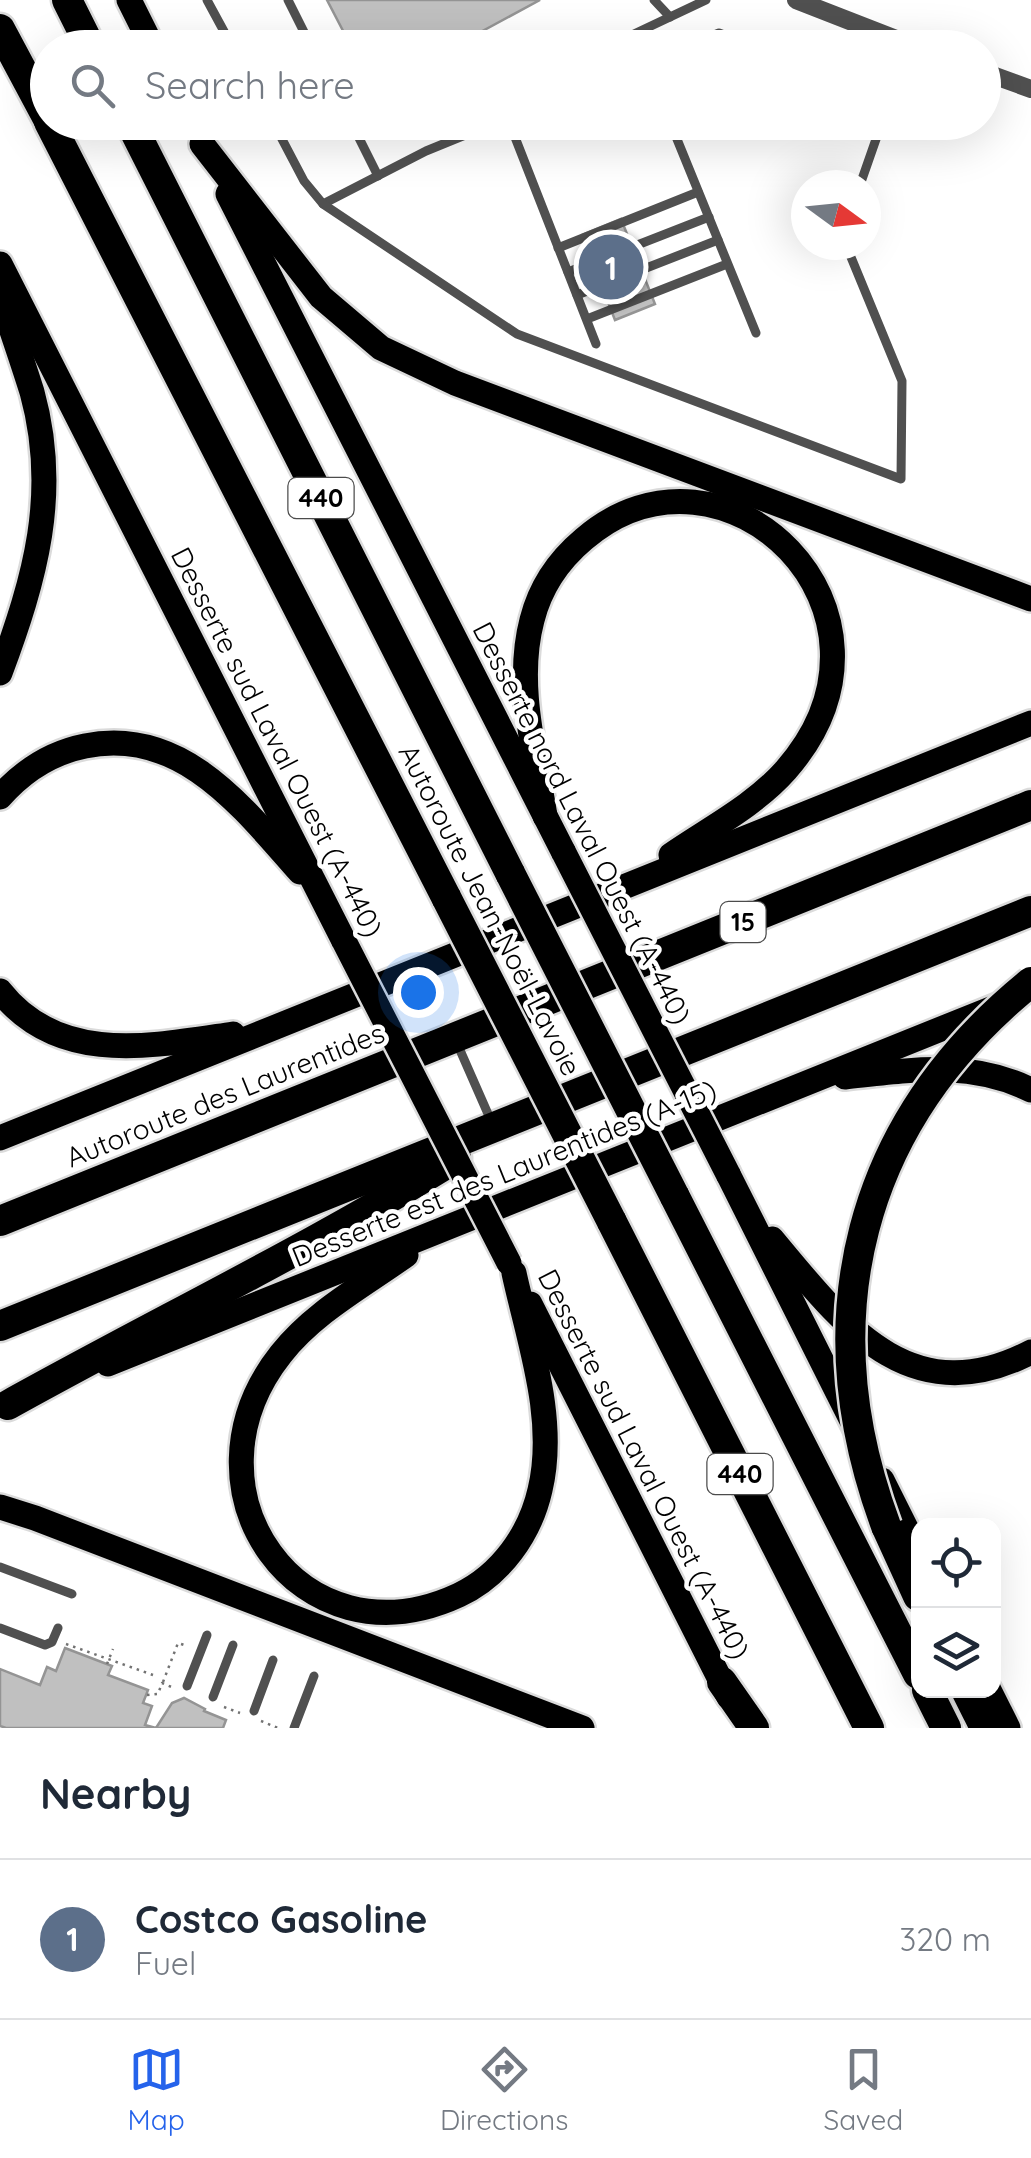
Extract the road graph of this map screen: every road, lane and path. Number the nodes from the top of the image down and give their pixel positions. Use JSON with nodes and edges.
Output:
{"nodes":[{"id":1,"x":67,"y":0,"type":"edge"},
{"id":2,"x":129,"y":0,"type":"edge"},
{"id":3,"x":207,"y":0,"type":"edge"},
{"id":4,"x":288,"y":0,"type":"edge"},
{"id":5,"x":654,"y":0,"type":"edge"},
{"id":6,"x":706,"y":0,"type":"edge"},
{"id":7,"x":796,"y":0,"type":"edge"},
{"id":8,"x":670,"y":17,"type":"junction"},
{"id":9,"x":0,"y":28,"type":"edge"},
{"id":10,"x":83,"y":30,"type":"edge"},
{"id":11,"x":144,"y":30,"type":"edge"},
{"id":12,"x":223,"y":30,"type":"edge"},
{"id":13,"x":303,"y":30,"type":"edge"},
{"id":14,"x":642,"y":30,"type":"edge"},
{"id":15,"x":872,"y":30,"type":"edge"},
{"id":16,"x":1001,"y":79,"type":"edge"},
{"id":17,"x":30,"y":86,"type":"edge"},
{"id":18,"x":1031,"y":90,"type":"edge"},
{"id":19,"x":58,"y":140,"type":"edge"},
{"id":20,"x":139,"y":140,"type":"edge"},
{"id":21,"x":201,"y":140,"type":"edge"},
{"id":22,"x":202,"y":140,"type":"edge"},
{"id":23,"x":282,"y":140,"type":"edge"},
{"id":24,"x":360,"y":140,"type":"edge"},
{"id":25,"x":453,"y":140,"type":"edge"},
{"id":26,"x":516,"y":140,"type":"edge"},
{"id":27,"x":677,"y":140,"type":"edge"},
{"id":28,"x":876,"y":140,"type":"edge"},
{"id":29,"x":865,"y":170,"type":"edge"},
{"id":30,"x":378,"y":176,"type":"junction"},
{"id":31,"x":698,"y":192,"type":"junction"},
{"id":32,"x":323,"y":204,"type":"junction"},
{"id":33,"x":708,"y":217,"type":"junction"},
{"id":34,"x":718,"y":240,"type":"junction"},
{"id":35,"x":558,"y":248,"type":"junction"},
{"id":36,"x":852,"y":260,"type":"edge"},
{"id":37,"x":0,"y":264,"type":"edge"},
{"id":38,"x":728,"y":264,"type":"junction"},
{"id":39,"x":568,"y":272,"type":"junction"},
{"id":40,"x":577,"y":295,"type":"junction"},
{"id":41,"x":0,"y":296,"type":"edge"},
{"id":42,"x":586,"y":319,"type":"junction"},
{"id":43,"x":756,"y":333,"type":"dead end"},
{"id":44,"x":596,"y":344,"type":"dead end"},
{"id":45,"x":1031,"y":599,"type":"edge"},
{"id":46,"x":0,"y":673,"type":"edge"},
{"id":47,"x":1031,"y":723,"type":"edge"},
{"id":48,"x":0,"y":797,"type":"edge"},
{"id":49,"x":1031,"y":805,"type":"edge"},
{"id":50,"x":545,"y":816,"type":"junction"},
{"id":51,"x":630,"y":884,"type":"junction"},
{"id":52,"x":320,"y":895,"type":"junction"},
{"id":53,"x":1031,"y":911,"type":"edge"},
{"id":54,"x":1031,"y":982,"type":"edge"},
{"id":55,"x":0,"y":991,"type":"edge"},
{"id":56,"x":1031,"y":993,"type":"edge"},
{"id":57,"x":273,"y":1028,"type":"junction"},
{"id":58,"x":455,"y":1038,"type":"junction"},
{"id":59,"x":816,"y":1080,"type":"junction"},
{"id":60,"x":1031,"y":1090,"type":"edge"},
{"id":61,"x":504,"y":1125,"type":"junction"},
{"id":62,"x":0,"y":1138,"type":"edge"},
{"id":63,"x":744,"y":1206,"type":"junction"},
{"id":64,"x":0,"y":1220,"type":"edge"},
{"id":65,"x":434,"y":1235,"type":"junction"},
{"id":66,"x":511,"y":1268,"type":"junction"},
{"id":67,"x":0,"y":1326,"type":"edge"},
{"id":68,"x":1031,"y":1352,"type":"edge"},
{"id":69,"x":4,"y":1406,"type":"edge"},
{"id":70,"x":0,"y":1508,"type":"edge"},
{"id":71,"x":911,"y":1538,"type":"edge"},
{"id":72,"x":0,"y":1568,"type":"edge"},
{"id":73,"x":911,"y":1581,"type":"edge"},
{"id":74,"x":72,"y":1594,"type":"dead end"},
{"id":75,"x":0,"y":1628,"type":"edge"},
{"id":76,"x":58,"y":1628,"type":"dead end"},
{"id":77,"x":207,"y":1635,"type":"dead end"},
{"id":78,"x":60,"y":1642,"type":"dead end"},
{"id":79,"x":178,"y":1643,"type":"dead end"},
{"id":80,"x":233,"y":1645,"type":"dead end"},
{"id":81,"x":113,"y":1649,"type":"dead end"},
{"id":82,"x":109,"y":1658,"type":"junction"},
{"id":83,"x":274,"y":1660,"type":"dead end"},
{"id":84,"x":911,"y":1660,"type":"edge"},
{"id":85,"x":142,"y":1661,"type":"dead end"},
{"id":86,"x":107,"y":1664,"type":"dead end"},
{"id":87,"x":139,"y":1670,"type":"junction"},
{"id":88,"x":154,"y":1675,"type":"dead end"},
{"id":89,"x":314,"y":1676,"type":"dead end"},
{"id":90,"x":722,"y":1682,"type":"junction"},
{"id":91,"x":162,"y":1683,"type":"dead end"},
{"id":92,"x":187,"y":1686,"type":"dead end"},
{"id":93,"x":213,"y":1697,"type":"dead end"},
{"id":94,"x":931,"y":1698,"type":"edge"},
{"id":95,"x":970,"y":1698,"type":"edge"},
{"id":96,"x":993,"y":1698,"type":"edge"},
{"id":97,"x":251,"y":1714,"type":"joint"},
{"id":98,"x":278,"y":1728,"type":"edge"},
{"id":99,"x":294,"y":1728,"type":"edge"},
{"id":100,"x":582,"y":1728,"type":"edge"},
{"id":101,"x":744,"y":1728,"type":"edge"},
{"id":102,"x":754,"y":1728,"type":"edge"},
{"id":103,"x":869,"y":1728,"type":"edge"},
{"id":104,"x":946,"y":1728,"type":"edge"},
{"id":105,"x":985,"y":1728,"type":"edge"},
{"id":106,"x":1008,"y":1728,"type":"edge"}],
"edges":[{"from":1,"to":10,"type":"highway"},
{"from":2,"to":11,"type":"main road"},
{"from":3,"to":12,"type":"lane"},
{"from":4,"to":13,"type":"lane"},
{"from":5,"to":8,"type":"lane"},
{"from":6,"to":8,"type":"lane"},
{"from":7,"to":15,"type":"street"},
{"from":8,"to":14,"type":"lane"},
{"from":9,"to":17,"type":"highway","name":"Autoroute Jean-Noël-Lavoie","number":"440"},
{"from":16,"to":18,"type":"street"},
{"from":19,"to":103,"type":"highway","name":"Autoroute Jean-Noël-Lavoie","number":"440","bridge":true},
{"from":20,"to":84,"type":"highway","name":"Autoroute Jean-Noël-Lavoie","number":"440","bridge":true},
{"from":21,"to":50,"type":"main road","name":"Desserte nord Laval Ouest (A-440)"},
{"from":22,"to":45,"type":"main road"},
{"from":23,"to":32,"type":"lane"},
{"from":24,"to":30,"type":"lane"},
{"from":25,"to":30,"type":"lane"},
{"from":26,"to":35,"type":"lane"},
{"from":27,"to":31,"type":"lane"},
{"from":28,"to":29,"type":"lane"},
{"from":30,"to":32,"type":"lane"},
{"from":31,"to":33,"type":"lane"},
{"from":31,"to":35,"type":"lane"},
{"from":32,"to":36,"type":"lane"},
{"from":33,"to":34,"type":"lane"},
{"from":33,"to":39,"type":"lane"},
{"from":34,"to":38,"type":"lane"},
{"from":34,"to":40,"type":"lane"},
{"from":35,"to":39,"type":"lane"},
{"from":37,"to":52,"type":"main road","name":"Desserte sud Laval Ouest (A-440)"},
{"from":38,"to":42,"type":"lane"},
{"from":38,"to":43,"type":"lane"},
{"from":39,"to":40,"type":"lane"},
{"from":40,"to":42,"type":"lane"},
{"from":41,"to":46,"type":"main road"},
{"from":42,"to":44,"type":"lane"},
{"from":47,"to":51,"type":"main road"},
{"from":48,"to":52,"type":"main road"},
{"from":49,"to":58,"type":"highway","name":"Autoroute des Laurentides","number":"15"},
{"from":50,"to":51,"type":"main road"},
{"from":50,"to":63,"type":"main road","name":"Desserte nord Laval Ouest (A-440)","bridge":true},
{"from":51,"to":57,"type":"main road"},
{"from":52,"to":66,"type":"main road","name":"Desserte sud Laval Ouest (A-440)","bridge":true},
{"from":53,"to":61,"type":"highway"},
{"from":54,"to":73,"type":"highway","bridge":true},
{"from":55,"to":57,"type":"main road"},
{"from":56,"to":59,"type":"main road","name":"Desserte est des Laurentides (A-15)"},
{"from":57,"to":62,"type":"main road"},
{"from":58,"to":61,"type":"lane"},
{"from":58,"to":64,"type":"highway","name":"Autoroute des Laurentides","number":"15"},
{"from":59,"to":60,"type":"main road"},
{"from":59,"to":65,"type":"main road","name":"Desserte est des Laurentides (A-15)"},
{"from":61,"to":67,"type":"highway"},
{"from":61,"to":69,"type":"highway"},
{"from":63,"to":68,"type":"main road"},
{"from":63,"to":71,"type":"main road","name":"Desserte nord Laval Ouest (A-440)"},
{"from":65,"to":66,"type":"main road"},
{"from":65,"to":69,"type":"main road","name":"Desserte est des Laurentides (A-15)"},
{"from":66,"to":90,"type":"main road","name":"Desserte sud Laval Ouest (A-440)"},
{"from":70,"to":100,"type":"main road"},
{"from":72,"to":74,"type":"lane"},
{"from":75,"to":76,"type":"lane"},
{"from":77,"to":92,"type":"lane"},
{"from":78,"to":82,"type":"path"},
{"from":79,"to":91,"type":"path"},
{"from":80,"to":93,"type":"lane"},
{"from":81,"to":82,"type":"path"},
{"from":82,"to":86,"type":"path"},
{"from":82,"to":87,"type":"path"},
{"from":83,"to":97,"type":"lane"},
{"from":85,"to":87,"type":"path"},
{"from":87,"to":88,"type":"path"},
{"from":89,"to":99,"type":"lane"},
{"from":90,"to":101,"type":"main road","name":"Desserte sud Laval Ouest (A-440)"},
{"from":90,"to":102,"type":"highway"},
{"from":94,"to":104,"type":"highway"},
{"from":95,"to":105,"type":"highway"},
{"from":96,"to":106,"type":"main road"},
{"from":97,"to":98,"type":"path"}]}
